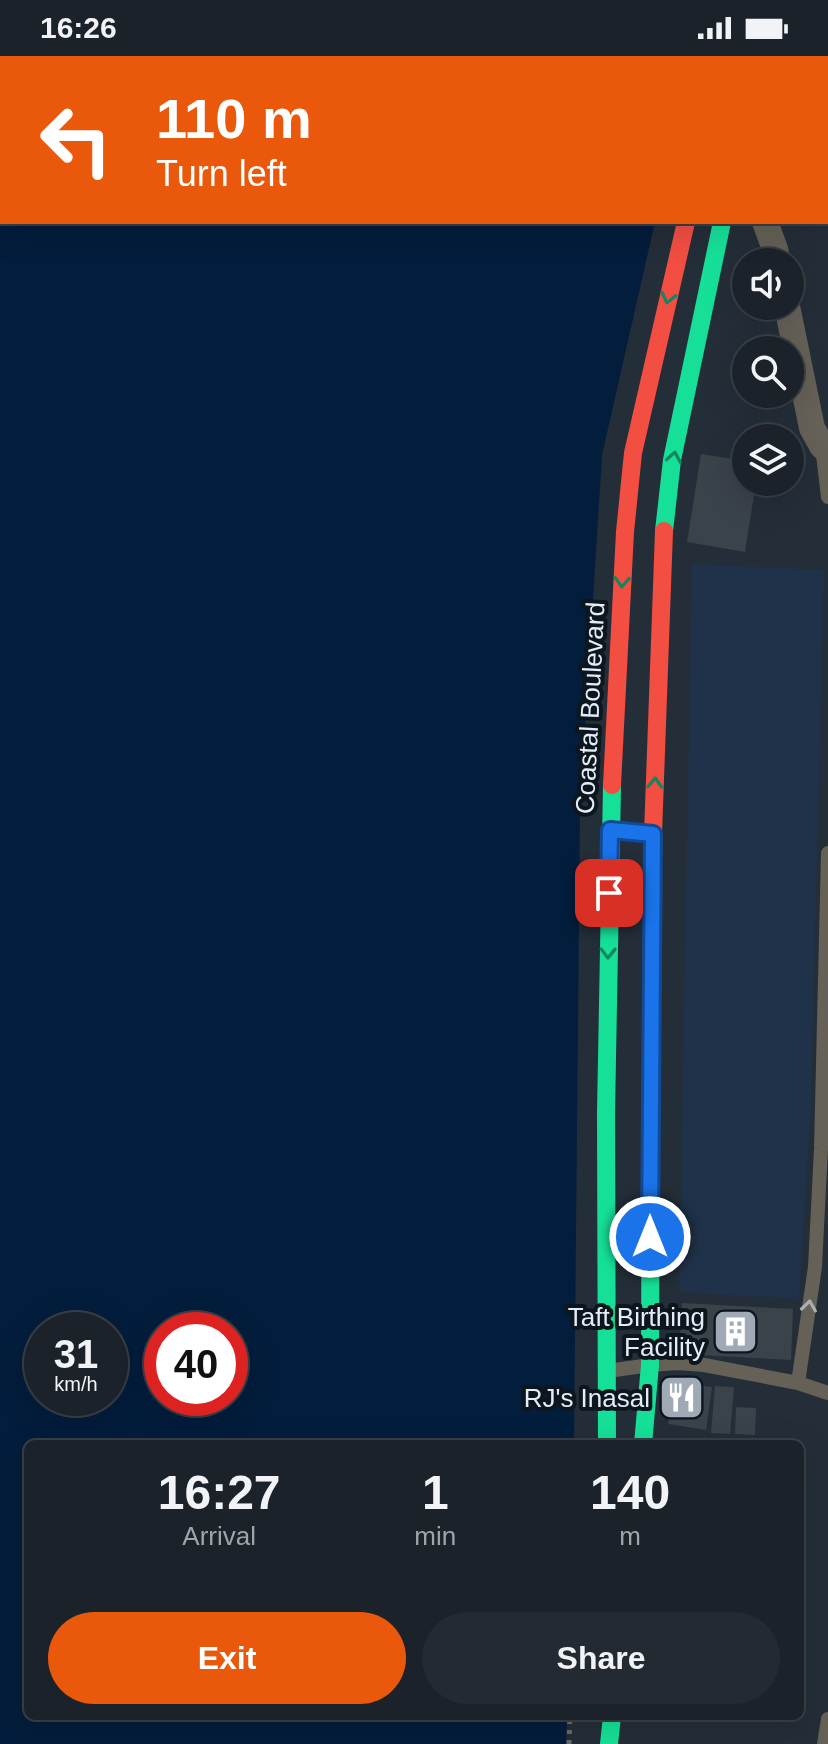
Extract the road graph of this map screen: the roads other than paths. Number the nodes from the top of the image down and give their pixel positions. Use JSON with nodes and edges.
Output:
{"nodes":[{"id":1,"x":686,"y":224,"type":"edge"},
{"id":2,"x":721,"y":224,"type":"edge"},
{"id":3,"x":766,"y":224,"type":"edge"},
{"id":4,"x":773,"y":248,"type":"edge"},
{"id":5,"x":693,"y":270,"type":"junction"},
{"id":6,"x":790,"y":320,"type":"edge"},
{"id":7,"x":825,"y":448,"type":"edge"},
{"id":8,"x":828,"y":497,"type":"edge"},
{"id":9,"x":644,"y":533,"type":"junction"},
{"id":10,"x":631,"y":832,"type":"junction"},
{"id":11,"x":828,"y":853,"type":"edge"},
{"id":12,"x":628,"y":1111,"type":"junction"},
{"id":13,"x":650,"y":1365,"type":"junction"},
{"id":14,"x":607,"y":1371,"type":"junction"},
{"id":15,"x":798,"y":1383,"type":"junction"},
{"id":16,"x":828,"y":1393,"type":"edge"},
{"id":17,"x":607,"y":1440,"type":"edge"},
{"id":18,"x":643,"y":1440,"type":"edge"},
{"id":19,"x":828,"y":1719,"type":"edge"},
{"id":20,"x":612,"y":1720,"type":"edge"},
{"id":21,"x":609,"y":1744,"type":"edge"},
{"id":22,"x":824,"y":1744,"type":"edge"}],
"edges":[{"from":1,"to":5,"type":"street","name":"Coastal Boulevard"},
{"from":2,"to":5,"type":"street","name":"Coastal Boulevard"},
{"from":3,"to":4,"type":"street"},
{"from":9,"to":5,"type":"street","name":"Coastal Boulevard","one_way":true},
{"from":5,"to":9,"type":"street","name":"Coastal Boulevard","one_way":true},
{"from":6,"to":7,"type":"street"},
{"from":7,"to":8,"type":"lane"},
{"from":10,"to":9,"type":"street","name":"Coastal Boulevard","one_way":true},
{"from":9,"to":10,"type":"street","name":"Coastal Boulevard","one_way":true},
{"from":10,"to":12,"type":"street","name":"Coastal Boulevard","one_way":true},
{"from":10,"to":12,"type":"street","name":"Coastal Boulevard"},
{"from":15,"to":11,"type":"lane","one_way":true},
{"from":12,"to":13,"type":"street","name":"Coastal Boulevard"},
{"from":12,"to":14,"type":"street","name":"Coastal Boulevard"},
{"from":13,"to":14,"type":"lane"},
{"from":13,"to":15,"type":"lane"},
{"from":13,"to":18,"type":"street","name":"Coastal Boulevard"},
{"from":14,"to":17,"type":"street","name":"Coastal Boulevard"},
{"from":15,"to":16,"type":"lane"},
{"from":19,"to":22,"type":"lane"},
{"from":20,"to":21,"type":"street"}]}
